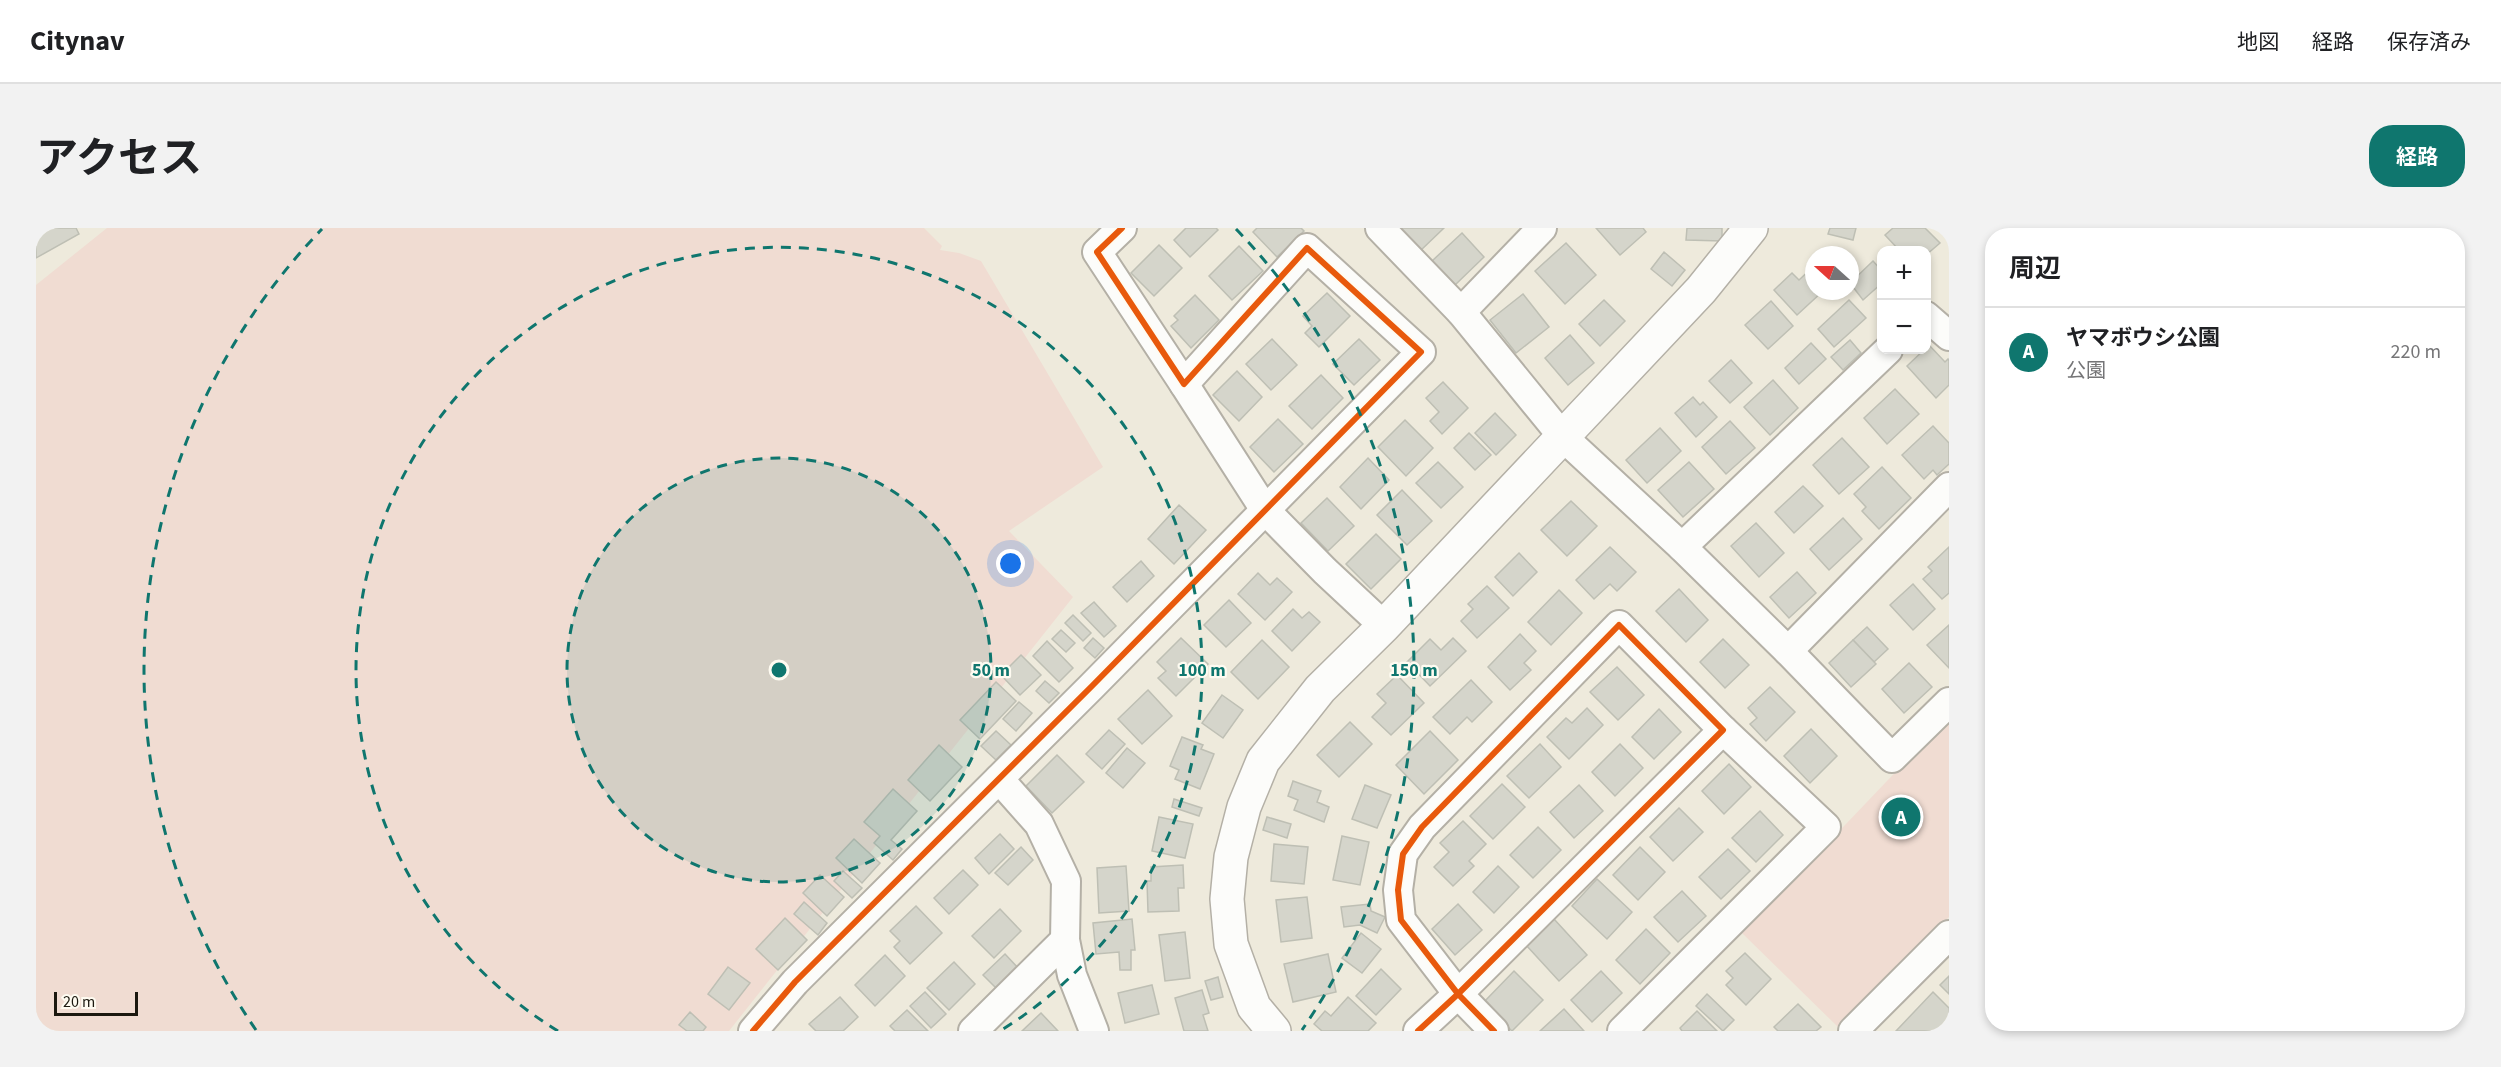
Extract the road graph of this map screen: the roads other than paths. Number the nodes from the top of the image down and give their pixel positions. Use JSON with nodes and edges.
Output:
{"nodes":[{"id":1,"x":1122,"y":228,"type":"edge"},
{"id":2,"x":1380,"y":228,"type":"edge"},
{"id":3,"x":1542,"y":228,"type":"edge"},
{"id":4,"x":1751,"y":228,"type":"edge"},
{"id":5,"x":1461,"y":312,"type":"junction"},
{"id":6,"x":1931,"y":320,"type":"edge"},
{"id":7,"x":1949,"y":336,"type":"edge"},
{"id":8,"x":1884,"y":354,"type":"edge"},
{"id":9,"x":1184,"y":384,"type":"junction"},
{"id":10,"x":1563,"y":437,"type":"junction"},
{"id":11,"x":1949,"y":487,"type":"edge"},
{"id":12,"x":1265,"y":510,"type":"junction"},
{"id":13,"x":1682,"y":547,"type":"junction"},
{"id":14,"x":1384,"y":626,"type":"junction"},
{"id":15,"x":1788,"y":651,"type":"junction"},
{"id":16,"x":1949,"y":702,"type":"edge"},
{"id":17,"x":1723,"y":730,"type":"junction"},
{"id":18,"x":999,"y":779,"type":"junction"},
{"id":19,"x":1949,"y":935,"type":"edge"},
{"id":20,"x":1065,"y":940,"type":"junction"},
{"id":21,"x":1458,"y":994,"type":"junction"},
{"id":22,"x":1859,"y":1029,"type":"edge"},
{"id":23,"x":753,"y":1031,"type":"edge"},
{"id":24,"x":973,"y":1031,"type":"edge"},
{"id":25,"x":1094,"y":1031,"type":"edge"},
{"id":26,"x":1274,"y":1031,"type":"edge"},
{"id":27,"x":1418,"y":1031,"type":"edge"},
{"id":28,"x":1494,"y":1031,"type":"edge"},
{"id":29,"x":1622,"y":1031,"type":"edge"}],
"edges":[{"from":1,"to":9,"type":"street"},
{"from":2,"to":5,"type":"street"},
{"from":3,"to":5,"type":"street"},
{"from":4,"to":10,"type":"street"},
{"from":5,"to":10,"type":"street"},
{"from":6,"to":7,"type":"street"},
{"from":8,"to":13,"type":"street"},
{"from":9,"to":12,"type":"street"},
{"from":9,"to":12,"type":"street"},
{"from":10,"to":13,"type":"street"},
{"from":10,"to":14,"type":"street"},
{"from":11,"to":15,"type":"street"},
{"from":12,"to":14,"type":"street"},
{"from":12,"to":18,"type":"street"},
{"from":13,"to":15,"type":"street"},
{"from":14,"to":26,"type":"street"},
{"from":15,"to":16,"type":"street"},
{"from":17,"to":21,"type":"street"},
{"from":17,"to":21,"type":"street"},
{"from":17,"to":29,"type":"street"},
{"from":18,"to":20,"type":"street"},
{"from":18,"to":23,"type":"street"},
{"from":19,"to":22,"type":"street"},
{"from":20,"to":24,"type":"street"},
{"from":20,"to":25,"type":"street"},
{"from":21,"to":27,"type":"street"},
{"from":21,"to":28,"type":"street"}]}
